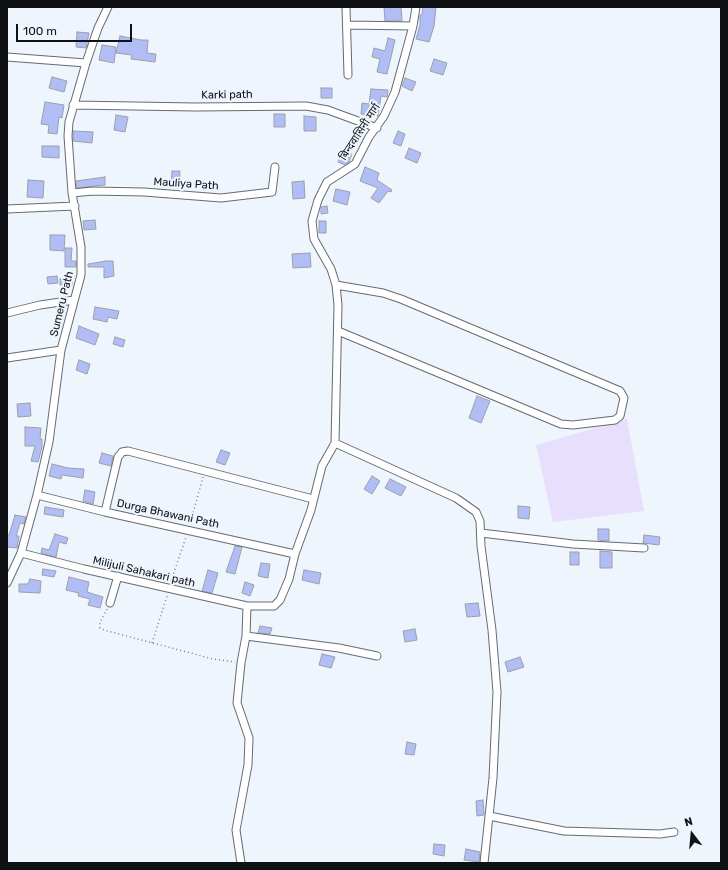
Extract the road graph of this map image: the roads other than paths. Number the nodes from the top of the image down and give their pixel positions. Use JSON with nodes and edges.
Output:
{"nodes":[{"id":1,"x":108,"y":7,"type":"edge"},
{"id":2,"x":346,"y":7,"type":"edge"},
{"id":3,"x":416,"y":7,"type":"edge"},
{"id":4,"x":346,"y":25,"type":"junction"},
{"id":5,"x":413,"y":26,"type":"junction"},
{"id":6,"x":7,"y":57,"type":"edge"},
{"id":7,"x":86,"y":63,"type":"junction"},
{"id":8,"x":348,"y":75,"type":"dead end"},
{"id":9,"x":73,"y":105,"type":"junction"},
{"id":10,"x":377,"y":128,"type":"junction"},
{"id":11,"x":275,"y":167,"type":"dead end"},
{"id":12,"x":72,"y":194,"type":"junction"},
{"id":13,"x":75,"y":206,"type":"junction"},
{"id":14,"x":7,"y":209,"type":"edge"},
{"id":15,"x":336,"y":285,"type":"junction"},
{"id":16,"x":74,"y":300,"type":"junction"},
{"id":17,"x":7,"y":314,"type":"edge"},
{"id":18,"x":338,"y":331,"type":"junction"},
{"id":19,"x":61,"y":350,"type":"junction"},
{"id":20,"x":7,"y":358,"type":"edge"},
{"id":21,"x":335,"y":443,"type":"junction"},
{"id":22,"x":37,"y":495,"type":"junction"},
{"id":23,"x":313,"y":499,"type":"junction"},
{"id":24,"x":105,"y":512,"type":"junction"},
{"id":25,"x":481,"y":533,"type":"junction"},
{"id":26,"x":644,"y":548,"type":"dead end"},
{"id":27,"x":21,"y":553,"type":"junction"},
{"id":28,"x":295,"y":554,"type":"junction"},
{"id":29,"x":118,"y":576,"type":"junction"},
{"id":30,"x":7,"y":583,"type":"edge"},
{"id":31,"x":110,"y":603,"type":"road end"},
{"id":32,"x":247,"y":606,"type":"junction"},
{"id":33,"x":246,"y":636,"type":"junction"},
{"id":34,"x":377,"y":656,"type":"dead end"},
{"id":35,"x":489,"y":816,"type":"junction"},
{"id":36,"x":674,"y":832,"type":"dead end"},
{"id":37,"x":241,"y":863,"type":"edge"},
{"id":38,"x":484,"y":863,"type":"edge"}],
"edges":[{"from":1,"to":7,"type":"street","name":"Sumeru Path"},
{"from":2,"to":4,"type":"street"},
{"from":3,"to":5,"type":"street","name":"बिन्दवासिनी मार्ग"},
{"from":4,"to":5,"type":"street"},
{"from":4,"to":8,"type":"street"},
{"from":5,"to":10,"type":"street","name":"बिन्दवासिनी मार्ग"},
{"from":6,"to":7,"type":"street"},
{"from":7,"to":9,"type":"street","name":"Sumeru Path"},
{"from":9,"to":10,"type":"street","name":"Karki path"},
{"from":9,"to":12,"type":"street","name":"Sumeru Path"},
{"from":10,"to":15,"type":"street","name":"बिन्दवासिनी मार्ग"},
{"from":11,"to":12,"type":"street","name":"Mauliya Path"},
{"from":12,"to":13,"type":"street","name":"Sumeru Path"},
{"from":13,"to":14,"type":"street"},
{"from":13,"to":16,"type":"street","name":"Sumeru Path"},
{"from":15,"to":18,"type":"street","name":"बिन्दवासिनी मार्ग"},
{"from":15,"to":18,"type":"street"},
{"from":16,"to":17,"type":"street"},
{"from":16,"to":19,"type":"street","name":"Sumeru Path"},
{"from":18,"to":21,"type":"street","name":"बिन्दवासिनी मार्ग"},
{"from":19,"to":20,"type":"street"},
{"from":19,"to":22,"type":"street","name":"Sumeru Path"},
{"from":21,"to":23,"type":"street"},
{"from":21,"to":25,"type":"street"},
{"from":22,"to":24,"type":"street","name":"Durga Bhawani Path"},
{"from":22,"to":27,"type":"street","name":"Sumeru Path"},
{"from":23,"to":24,"type":"street"},
{"from":23,"to":28,"type":"street"},
{"from":24,"to":28,"type":"street","name":"Durga Bhawani Path"},
{"from":25,"to":26,"type":"street"},
{"from":25,"to":35,"type":"street"},
{"from":27,"to":29,"type":"street","name":"Milijuli Sahakari path"},
{"from":27,"to":30,"type":"street","name":"Sumeru Path"},
{"from":28,"to":32,"type":"street","name":"Milijuli Sahakari path"},
{"from":29,"to":31,"type":"street"},
{"from":29,"to":32,"type":"street","name":"Milijuli Sahakari path"},
{"from":32,"to":33,"type":"street"},
{"from":33,"to":34,"type":"street"},
{"from":33,"to":37,"type":"street"},
{"from":35,"to":36,"type":"street"},
{"from":35,"to":38,"type":"street"}]}
